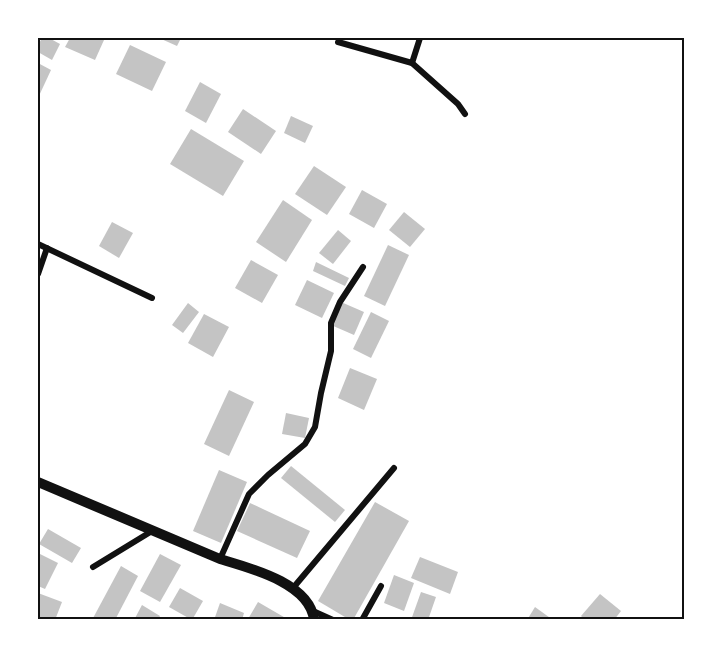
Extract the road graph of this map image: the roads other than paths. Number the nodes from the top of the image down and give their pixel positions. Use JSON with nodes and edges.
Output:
{"nodes":[{"id":1,"x":420,"y":38,"type":"edge"},
{"id":2,"x":338,"y":42,"type":"dead end"},
{"id":3,"x":412,"y":63,"type":"junction"},
{"id":4,"x":465,"y":114,"type":"dead end"},
{"id":5,"x":38,"y":244,"type":"edge"},
{"id":6,"x":47,"y":248,"type":"junction"},
{"id":7,"x":363,"y":267,"type":"dead end"},
{"id":8,"x":38,"y":274,"type":"edge"},
{"id":9,"x":153,"y":298,"type":"dead end"},
{"id":10,"x":394,"y":468,"type":"dead end"},
{"id":11,"x":38,"y":482,"type":"edge"},
{"id":12,"x":152,"y":531,"type":"junction"},
{"id":13,"x":220,"y":559,"type":"junction"},
{"id":14,"x":93,"y":567,"type":"dead end"},
{"id":15,"x":381,"y":586,"type":"dead end"},
{"id":16,"x":293,"y":588,"type":"junction"},
{"id":17,"x":314,"y":615,"type":"edge"},
{"id":18,"x":333,"y":620,"type":"edge"},
{"id":19,"x":362,"y":620,"type":"edge"}],
"edges":[{"from":1,"to":3,"type":"street"},
{"from":2,"to":3,"type":"street"},
{"from":3,"to":4,"type":"street"},
{"from":5,"to":6,"type":"street"},
{"from":6,"to":8,"type":"street"},
{"from":6,"to":9,"type":"street"},
{"from":7,"to":13,"type":"street"},
{"from":10,"to":16,"type":"street"},
{"from":11,"to":12,"type":"street"},
{"from":12,"to":13,"type":"street"},
{"from":12,"to":14,"type":"street"},
{"from":13,"to":16,"type":"street"},
{"from":15,"to":19,"type":"street"},
{"from":16,"to":17,"type":"street"},
{"from":17,"to":18,"type":"street"}]}
